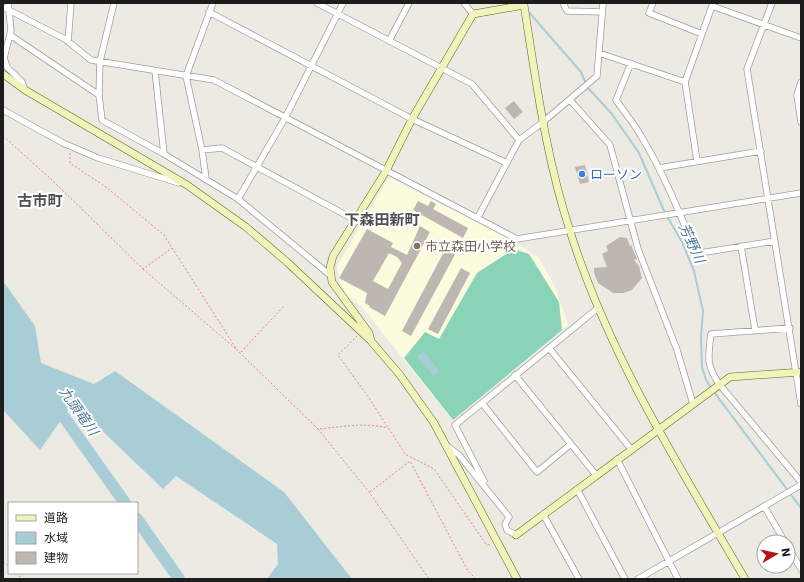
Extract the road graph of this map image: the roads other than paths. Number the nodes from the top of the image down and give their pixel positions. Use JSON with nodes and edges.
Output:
{"nodes":[{"id":1,"x":8,"y":3,"type":"edge"},
{"id":2,"x":71,"y":3,"type":"edge"},
{"id":3,"x":114,"y":3,"type":"edge"},
{"id":4,"x":213,"y":3,"type":"edge"},
{"id":5,"x":317,"y":3,"type":"edge"},
{"id":6,"x":343,"y":3,"type":"edge"},
{"id":7,"x":409,"y":3,"type":"edge"},
{"id":8,"x":464,"y":3,"type":"edge"},
{"id":9,"x":563,"y":3,"type":"edge"},
{"id":10,"x":603,"y":3,"type":"edge"},
{"id":11,"x":653,"y":3,"type":"edge"},
{"id":12,"x":772,"y":3,"type":"edge"},
{"id":13,"x":524,"y":4,"type":"edge"},
{"id":14,"x":712,"y":4,"type":"edge"},
{"id":15,"x":6,"y":8,"type":"edge"},
{"id":16,"x":209,"y":12,"type":"junction"},
{"id":17,"x":602,"y":12,"type":"junction"},
{"id":18,"x":338,"y":14,"type":"junction"},
{"id":19,"x":472,"y":14,"type":"junction"},
{"id":20,"x":764,"y":24,"type":"junction"},
{"id":21,"x":702,"y":34,"type":"junction"},
{"id":22,"x":10,"y":35,"type":"junction"},
{"id":23,"x":801,"y":38,"type":"edge"},
{"id":24,"x":390,"y":41,"type":"junction"},
{"id":25,"x":68,"y":42,"type":"junction"},
{"id":26,"x":600,"y":53,"type":"junction"},
{"id":27,"x":100,"y":61,"type":"junction"},
{"id":28,"x":631,"y":63,"type":"junction"},
{"id":29,"x":310,"y":66,"type":"junction"},
{"id":30,"x":441,"y":68,"type":"junction"},
{"id":31,"x":155,"y":71,"type":"junction"},
{"id":32,"x":3,"y":74,"type":"edge"},
{"id":33,"x":186,"y":76,"type":"junction"},
{"id":34,"x":685,"y":82,"type":"junction"},
{"id":35,"x":801,"y":82,"type":"edge"},
{"id":36,"x":25,"y":90,"type":"junction"},
{"id":37,"x":99,"y":96,"type":"junction"},
{"id":38,"x":570,"y":100,"type":"junction"},
{"id":39,"x":3,"y":110,"type":"edge"},
{"id":40,"x":285,"y":118,"type":"junction"},
{"id":41,"x":412,"y":119,"type":"junction"},
{"id":42,"x":801,"y":122,"type":"edge"},
{"id":43,"x":542,"y":123,"type":"junction"},
{"id":44,"x":519,"y":140,"type":"junction"},
{"id":45,"x":202,"y":150,"type":"junction"},
{"id":46,"x":761,"y":151,"type":"junction"},
{"id":47,"x":164,"y":154,"type":"junction"},
{"id":48,"x":697,"y":161,"type":"junction"},
{"id":49,"x":507,"y":163,"type":"junction"},
{"id":50,"x":257,"y":167,"type":"junction"},
{"id":51,"x":659,"y":168,"type":"junction"},
{"id":52,"x":386,"y":171,"type":"junction"},
{"id":53,"x":206,"y":179,"type":"junction"},
{"id":54,"x":187,"y":185,"type":"junction"},
{"id":55,"x":801,"y":193,"type":"edge"},
{"id":56,"x":768,"y":198,"type":"junction"},
{"id":57,"x":238,"y":199,"type":"junction"},
{"id":58,"x":680,"y":213,"type":"junction"},
{"id":59,"x":478,"y":217,"type":"junction"},
{"id":60,"x":355,"y":220,"type":"junction"},
{"id":61,"x":630,"y":221,"type":"junction"},
{"id":62,"x":569,"y":231,"type":"junction"},
{"id":63,"x":775,"y":241,"type":"junction"},
{"id":64,"x":741,"y":246,"type":"junction"},
{"id":65,"x":330,"y":275,"type":"junction"},
{"id":66,"x":598,"y":308,"type":"junction"},
{"id":67,"x":790,"y":328,"type":"junction"},
{"id":68,"x":755,"y":330,"type":"junction"},
{"id":69,"x":372,"y":341,"type":"junction"},
{"id":70,"x":549,"y":348,"type":"junction"},
{"id":71,"x":799,"y":372,"type":"edge"},
{"id":72,"x":515,"y":375,"type":"junction"},
{"id":73,"x":718,"y":386,"type":"junction"},
{"id":74,"x":482,"y":403,"type":"junction"},
{"id":75,"x":693,"y":404,"type":"junction"},
{"id":76,"x":801,"y":404,"type":"edge"},
{"id":77,"x":658,"y":430,"type":"junction"},
{"id":78,"x":571,"y":444,"type":"junction"},
{"id":79,"x":446,"y":446,"type":"junction"},
{"id":80,"x":631,"y":449,"type":"junction"},
{"id":81,"x":617,"y":459,"type":"junction"},
{"id":82,"x":596,"y":475,"type":"junction"},
{"id":83,"x":801,"y":482,"type":"edge"},
{"id":84,"x":801,"y":485,"type":"edge"},
{"id":85,"x":577,"y":489,"type":"junction"},
{"id":86,"x":490,"y":493,"type":"junction"},
{"id":87,"x":764,"y":506,"type":"junction"},
{"id":88,"x":543,"y":514,"type":"junction"},
{"id":89,"x":718,"y":533,"type":"junction"},
{"id":90,"x":780,"y":534,"type":"edge"},
{"id":91,"x":516,"y":535,"type":"joint"},
{"id":92,"x":670,"y":561,"type":"junction"},
{"id":93,"x":517,"y":579,"type":"edge"},
{"id":94,"x":579,"y":579,"type":"edge"},
{"id":95,"x":625,"y":579,"type":"edge"},
{"id":96,"x":638,"y":579,"type":"edge"},
{"id":97,"x":678,"y":579,"type":"edge"},
{"id":98,"x":745,"y":579,"type":"edge"}],
"edges":[{"from":1,"to":15,"type":"street"},
{"from":2,"to":25,"type":"street"},
{"from":3,"to":27,"type":"street"},
{"from":4,"to":16,"type":"street"},
{"from":5,"to":18,"type":"street"},
{"from":6,"to":18,"type":"street"},
{"from":7,"to":24,"type":"street"},
{"from":8,"to":19,"type":"street"},
{"from":9,"to":17,"type":"street"},
{"from":10,"to":17,"type":"street"},
{"from":11,"to":21,"type":"street"},
{"from":12,"to":20,"type":"street"},
{"from":13,"to":19,"type":"street"},
{"from":13,"to":43,"type":"street"},
{"from":14,"to":20,"type":"street"},
{"from":14,"to":21,"type":"street"},
{"from":15,"to":22,"type":"street"},
{"from":15,"to":25,"type":"street"},
{"from":16,"to":29,"type":"street"},
{"from":16,"to":33,"type":"street"},
{"from":17,"to":26,"type":"street"},
{"from":18,"to":24,"type":"street"},
{"from":18,"to":29,"type":"street"},
{"from":19,"to":30,"type":"street"},
{"from":20,"to":23,"type":"street"},
{"from":20,"to":46,"type":"street"},
{"from":21,"to":34,"type":"street"},
{"from":22,"to":36,"type":"street"},
{"from":22,"to":37,"type":"street"},
{"from":24,"to":30,"type":"street"},
{"from":25,"to":27,"type":"street"},
{"from":26,"to":28,"type":"street"},
{"from":26,"to":38,"type":"street"},
{"from":27,"to":31,"type":"street"},
{"from":27,"to":37,"type":"street"},
{"from":28,"to":34,"type":"street"},
{"from":28,"to":51,"type":"street"},
{"from":29,"to":40,"type":"street"},
{"from":29,"to":41,"type":"street"},
{"from":30,"to":41,"type":"street"},
{"from":30,"to":44,"type":"street"},
{"from":31,"to":33,"type":"street"},
{"from":31,"to":47,"type":"street"},
{"from":32,"to":36,"type":"street"},
{"from":33,"to":40,"type":"street"},
{"from":33,"to":45,"type":"street"},
{"from":34,"to":48,"type":"street"},
{"from":35,"to":42,"type":"street"},
{"from":36,"to":54,"type":"street"},
{"from":37,"to":47,"type":"street"},
{"from":38,"to":43,"type":"street"},
{"from":38,"to":61,"type":"street"},
{"from":39,"to":54,"type":"street"},
{"from":40,"to":50,"type":"street"},
{"from":40,"to":52,"type":"street"},
{"from":41,"to":49,"type":"street"},
{"from":41,"to":52,"type":"street"},
{"from":43,"to":44,"type":"street"},
{"from":43,"to":62,"type":"street"},
{"from":44,"to":49,"type":"street"},
{"from":45,"to":50,"type":"street"},
{"from":45,"to":53,"type":"street"},
{"from":46,"to":48,"type":"street"},
{"from":46,"to":56,"type":"street"},
{"from":47,"to":53,"type":"street"},
{"from":48,"to":51,"type":"street"},
{"from":49,"to":59,"type":"street"},
{"from":50,"to":57,"type":"street"},
{"from":50,"to":60,"type":"street"},
{"from":51,"to":58,"type":"street"},
{"from":52,"to":59,"type":"street"},
{"from":52,"to":60,"type":"street"},
{"from":53,"to":57,"type":"street"},
{"from":54,"to":69,"type":"street"},
{"from":55,"to":56,"type":"street"},
{"from":56,"to":58,"type":"street"},
{"from":56,"to":63,"type":"street"},
{"from":57,"to":65,"type":"street"},
{"from":58,"to":61,"type":"street"},
{"from":58,"to":64,"type":"street"},
{"from":59,"to":62,"type":"street"},
{"from":60,"to":65,"type":"street"},
{"from":61,"to":62,"type":"street"},
{"from":61,"to":75,"type":"street"},
{"from":62,"to":66,"type":"street"},
{"from":63,"to":64,"type":"street"},
{"from":63,"to":67,"type":"street"},
{"from":64,"to":68,"type":"street"},
{"from":65,"to":69,"type":"street"},
{"from":66,"to":70,"type":"street"},
{"from":66,"to":77,"type":"street"},
{"from":67,"to":68,"type":"street"},
{"from":67,"to":71,"type":"street"},
{"from":68,"to":73,"type":"street"},
{"from":69,"to":79,"type":"street"},
{"from":70,"to":72,"type":"street"},
{"from":70,"to":80,"type":"street"},
{"from":71,"to":73,"type":"street"},
{"from":71,"to":76,"type":"street"},
{"from":72,"to":74,"type":"street"},
{"from":72,"to":78,"type":"street"},
{"from":73,"to":75,"type":"street"},
{"from":73,"to":83,"type":"street"},
{"from":74,"to":78,"type":"street"},
{"from":74,"to":86,"type":"street"},
{"from":75,"to":77,"type":"street"},
{"from":77,"to":80,"type":"street"},
{"from":77,"to":89,"type":"street"},
{"from":78,"to":82,"type":"street"},
{"from":79,"to":86,"type":"street"},
{"from":79,"to":93,"type":"street"},
{"from":80,"to":81,"type":"street"},
{"from":81,"to":82,"type":"street"},
{"from":81,"to":92,"type":"street"},
{"from":82,"to":85,"type":"street"},
{"from":84,"to":87,"type":"street"},
{"from":85,"to":88,"type":"street"},
{"from":85,"to":95,"type":"street"},
{"from":86,"to":91,"type":"street"},
{"from":87,"to":89,"type":"street"},
{"from":87,"to":90,"type":"street"},
{"from":88,"to":91,"type":"street"},
{"from":88,"to":94,"type":"street"},
{"from":89,"to":92,"type":"street"},
{"from":89,"to":98,"type":"street"},
{"from":92,"to":96,"type":"street"},
{"from":92,"to":97,"type":"street"}]}
